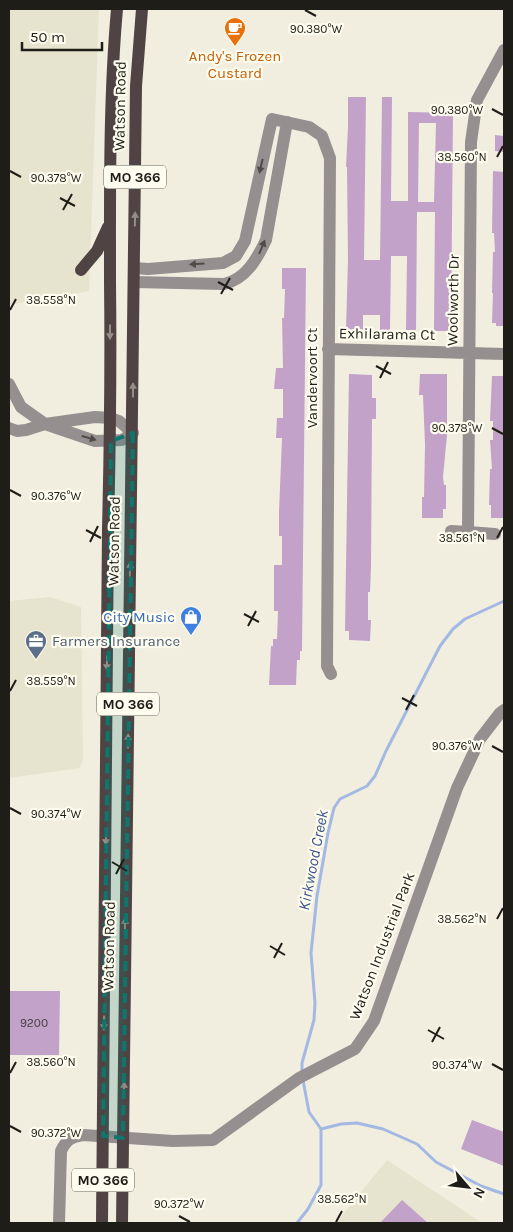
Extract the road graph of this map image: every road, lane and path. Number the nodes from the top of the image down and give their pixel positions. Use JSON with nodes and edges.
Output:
{"nodes":[{"id":1,"x":117,"y":9,"type":"edge"},
{"id":2,"x":142,"y":9,"type":"edge"},
{"id":3,"x":504,"y":50,"type":"edge"},
{"id":4,"x":287,"y":122,"type":"junction"},
{"id":5,"x":110,"y":222,"type":"junction"},
{"id":6,"x":134,"y":268,"type":"junction"},
{"id":7,"x":81,"y":270,"type":"dead end"},
{"id":8,"x":134,"y":282,"type":"junction"},
{"id":9,"x":328,"y":349,"type":"junction"},
{"id":10,"x":469,"y":352,"type":"junction"},
{"id":11,"x":504,"y":354,"type":"edge"},
{"id":12,"x":9,"y":384,"type":"edge"},
{"id":13,"x":111,"y":418,"type":"junction"},
{"id":14,"x":45,"y":424,"type":"junction"},
{"id":15,"x":9,"y":428,"type":"edge"},
{"id":16,"x":133,"y":433,"type":"junction"},
{"id":17,"x":111,"y":440,"type":"junction"},
{"id":18,"x":451,"y":532,"type":"dead end"},
{"id":19,"x":468,"y":532,"type":"junction"},
{"id":20,"x":495,"y":534,"type":"dead end"},
{"id":21,"x":331,"y":674,"type":"dead end"},
{"id":22,"x":504,"y":710,"type":"edge"},
{"id":23,"x":103,"y":1136,"type":"junction"},
{"id":24,"x":123,"y":1138,"type":"junction"},
{"id":25,"x":59,"y":1223,"type":"edge"},
{"id":26,"x":102,"y":1223,"type":"edge"},
{"id":27,"x":122,"y":1223,"type":"edge"}],
"edges":[{"from":1,"to":5,"type":"main road","name":"Watson Road","number":"MO 366"},
{"from":6,"to":2,"type":"main road","name":"Watson Road","number":"MO 366","one_way":true},
{"from":3,"to":10,"type":"street","name":"Woolworth Dr"},
{"from":4,"to":6,"type":"street","name":"Vandervoort Ct","one_way":true},
{"from":8,"to":4,"type":"street","one_way":true},
{"from":4,"to":9,"type":"street","name":"Vandervoort Ct"},
{"from":5,"to":7,"type":"main road"},
{"from":5,"to":13,"type":"main road","name":"Watson Road","number":"MO 366","one_way":true},
{"from":6,"to":8,"type":"main road","name":"Watson Road","number":"MO 366"},
{"from":16,"to":8,"type":"main road","name":"Watson Road","number":"MO 366","one_way":true},
{"from":9,"to":10,"type":"street","name":"Exhilarama Ct"},
{"from":9,"to":21,"type":"street","name":"Vandervoort Ct"},
{"from":10,"to":11,"type":"street","name":"Exhilarama Ct"},
{"from":10,"to":19,"type":"street","name":"Woolworth Dr"},
{"from":12,"to":14,"type":"street"},
{"from":13,"to":14,"type":"street"},
{"from":13,"to":16,"type":"street"},
{"from":13,"to":17,"type":"main road","name":"Watson Road","number":"MO 366"},
{"from":14,"to":15,"type":"street"},
{"from":14,"to":17,"type":"street","one_way":true},
{"from":16,"to":17,"type":"street"},
{"from":24,"to":16,"type":"main road","name":"Watson Road","number":"MO 366","one_way":true},
{"from":17,"to":23,"type":"main road","name":"Watson Road","number":"MO 366","one_way":true},
{"from":18,"to":19,"type":"street"},
{"from":19,"to":20,"type":"street"},
{"from":22,"to":24,"type":"street","name":"Watson Industrial Park"},
{"from":23,"to":24,"type":"street","name":"Watson Industrial Park"},
{"from":23,"to":25,"type":"street","name":"Watson Industrial Park"},
{"from":23,"to":26,"type":"main road","name":"Watson Road","number":"MO 366"},
{"from":24,"to":27,"type":"main road","name":"Watson Road","number":"MO 366"}]}
